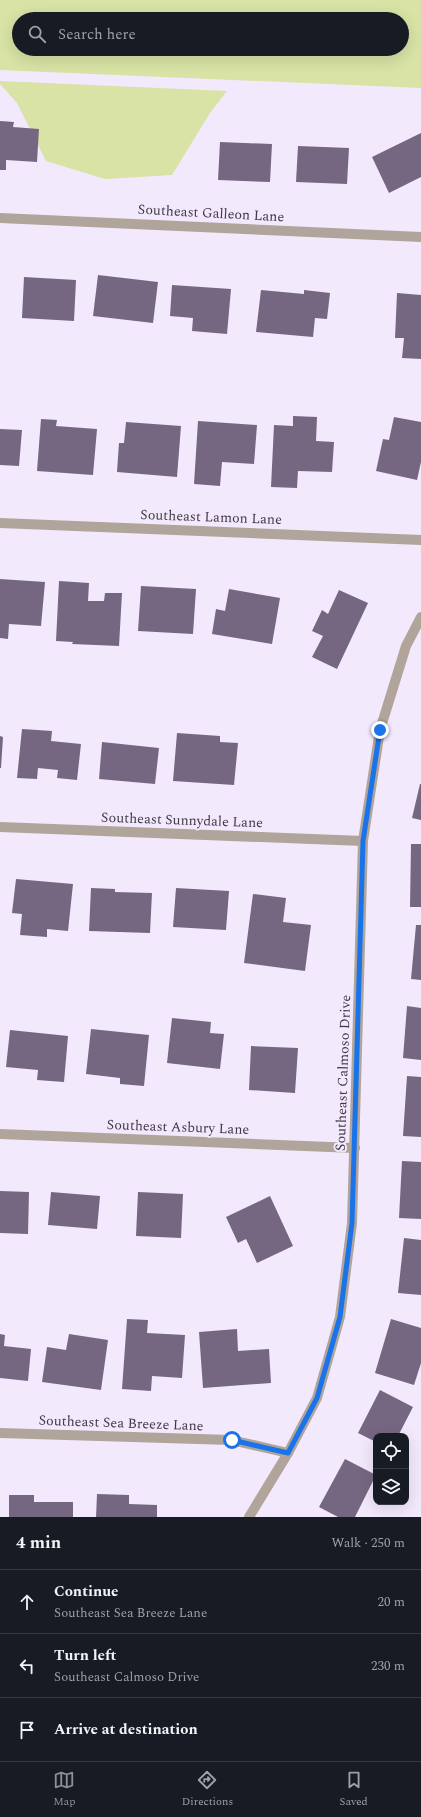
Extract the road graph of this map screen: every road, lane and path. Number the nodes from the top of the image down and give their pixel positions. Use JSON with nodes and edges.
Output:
{"nodes":[{"id":1,"x":0,"y":218,"type":"edge"},
{"id":2,"x":421,"y":237,"type":"edge"},
{"id":3,"x":0,"y":523,"type":"edge"},
{"id":4,"x":421,"y":540,"type":"edge"},
{"id":5,"x":421,"y":617,"type":"edge"},
{"id":6,"x":0,"y":827,"type":"edge"},
{"id":7,"x":363,"y":841,"type":"junction"},
{"id":8,"x":0,"y":1134,"type":"edge"},
{"id":9,"x":355,"y":1148,"type":"junction"},
{"id":10,"x":0,"y":1433,"type":"edge"},
{"id":11,"x":288,"y":1453,"type":"junction"},
{"id":12,"x":249,"y":1517,"type":"edge"}],
"edges":[{"from":1,"to":2,"type":"street","name":"Southeast Galleon Lane"},
{"from":3,"to":4,"type":"street","name":"Southeast Lamon Lane"},
{"from":5,"to":7,"type":"street","name":"Southeast Calmoso Drive"},
{"from":6,"to":7,"type":"street","name":"Southeast Sunnydale Lane"},
{"from":7,"to":9,"type":"street","name":"Southeast Calmoso Drive"},
{"from":8,"to":9,"type":"street","name":"Southeast Asbury Lane"},
{"from":9,"to":11,"type":"street","name":"Southeast Calmoso Drive"},
{"from":10,"to":11,"type":"street","name":"Southeast Sea Breeze Lane"},
{"from":11,"to":12,"type":"street","name":"Southeast Calmoso Drive"}]}
